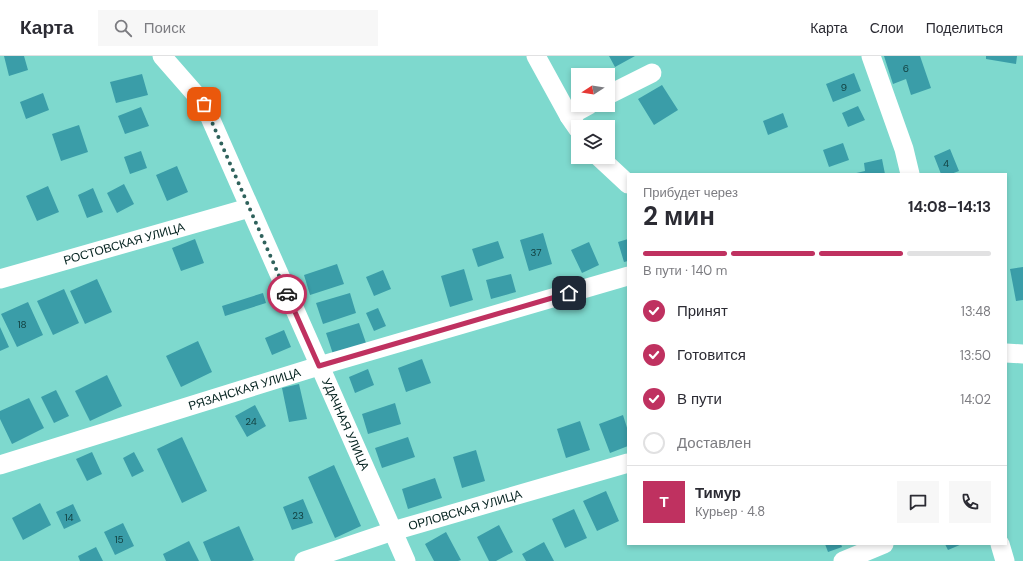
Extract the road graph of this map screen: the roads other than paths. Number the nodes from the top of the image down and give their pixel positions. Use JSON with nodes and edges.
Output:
{"nodes":[{"id":1,"x":162,"y":56,"type":"edge"},
{"id":2,"x":536,"y":56,"type":"edge"},
{"id":3,"x":871,"y":56,"type":"edge"},
{"id":4,"x":652,"y":73,"type":"dead end"},
{"id":5,"x":615,"y":92,"type":"edge"},
{"id":6,"x":583,"y":112,"type":"edge"},
{"id":7,"x":572,"y":120,"type":"edge"},
{"id":8,"x":575,"y":120,"type":"edge"},
{"id":9,"x":607,"y":164,"type":"edge"},
{"id":10,"x":910,"y":173,"type":"edge"},
{"id":11,"x":627,"y":183,"type":"edge"},
{"id":12,"x":249,"y":208,"type":"junction"},
{"id":13,"x":627,"y":276,"type":"edge"},
{"id":14,"x":0,"y":279,"type":"edge"},
{"id":15,"x":1007,"y":353,"type":"edge"},
{"id":16,"x":1023,"y":354,"type":"edge"},
{"id":17,"x":319,"y":366,"type":"junction"},
{"id":18,"x":627,"y":463,"type":"edge"},
{"id":19,"x":0,"y":465,"type":"edge"},
{"id":20,"x":393,"y":531,"type":"junction"},
{"id":21,"x":882,"y":545,"type":"edge"},
{"id":22,"x":1000,"y":545,"type":"edge"},
{"id":23,"x":304,"y":561,"type":"edge"},
{"id":24,"x":406,"y":561,"type":"edge"},
{"id":25,"x":843,"y":561,"type":"edge"},
{"id":26,"x":1005,"y":561,"type":"edge"}],
"edges":[{"from":1,"to":12,"type":"street","name":"УДАЧНАЯ УЛИЦА"},
{"from":2,"to":7,"type":"street"},
{"from":3,"to":10,"type":"street"},
{"from":4,"to":5,"type":"street"},
{"from":6,"to":8,"type":"street"},
{"from":9,"to":11,"type":"street"},
{"from":12,"to":14,"type":"street","name":"РОСТОВСКАЯ УЛИЦА"},
{"from":12,"to":17,"type":"street","name":"УДАЧНАЯ УЛИЦА"},
{"from":13,"to":17,"type":"street","name":"РЯЗАНСКАЯ УЛИЦА"},
{"from":15,"to":16,"type":"street"},
{"from":17,"to":19,"type":"street","name":"РЯЗАНСКАЯ УЛИЦА"},
{"from":17,"to":20,"type":"street","name":"УДАЧНАЯ УЛИЦА"},
{"from":18,"to":20,"type":"street","name":"ОРЛОВСКАЯ УЛИЦА"},
{"from":20,"to":23,"type":"street","name":"ОРЛОВСКАЯ УЛИЦА"},
{"from":20,"to":24,"type":"street","name":"УДАЧНАЯ УЛИЦА"},
{"from":21,"to":25,"type":"street"},
{"from":22,"to":26,"type":"street"}]}
